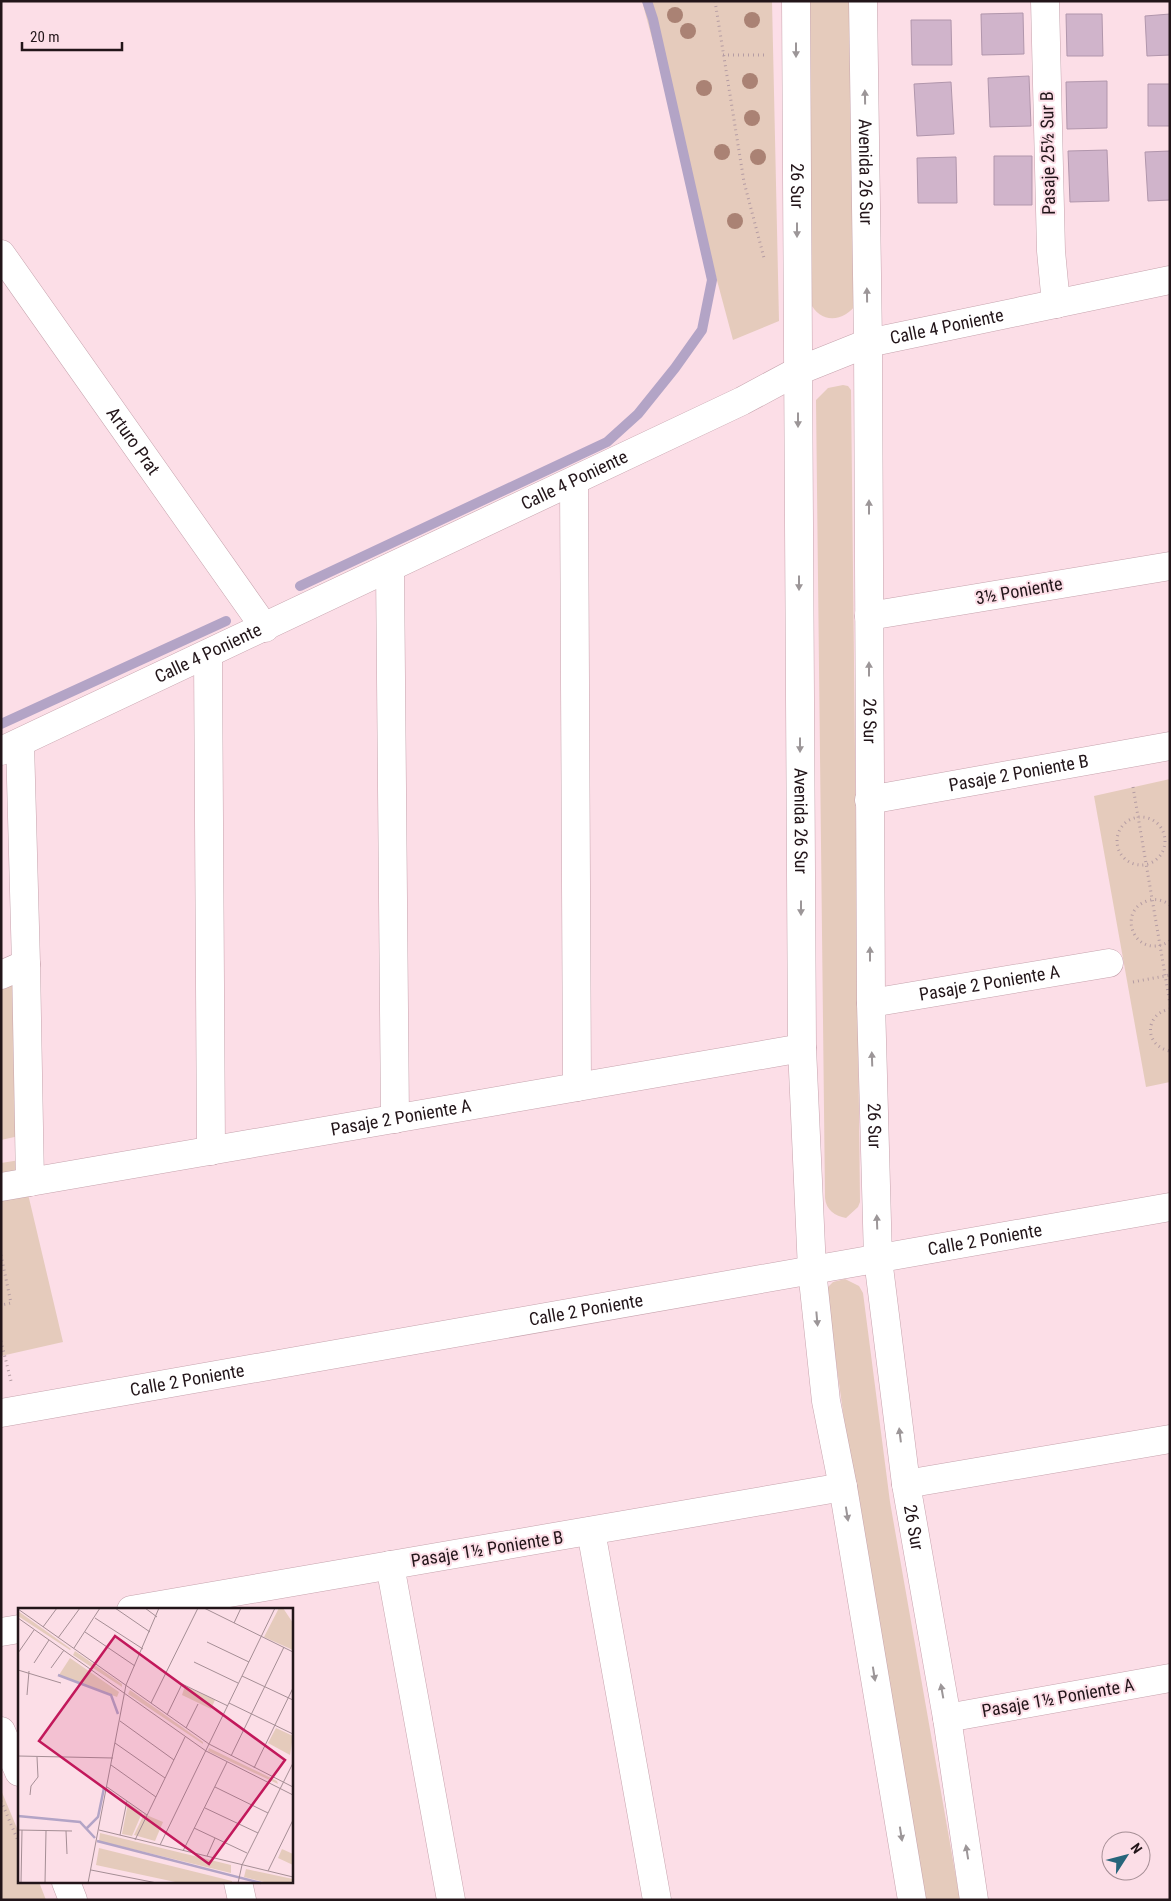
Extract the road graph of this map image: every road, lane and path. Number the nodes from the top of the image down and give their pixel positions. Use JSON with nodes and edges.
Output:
{"nodes":[{"id":1,"x":715,"y":1,"type":"edge"},
{"id":2,"x":796,"y":1,"type":"edge"},
{"id":3,"x":863,"y":1,"type":"edge"},
{"id":4,"x":1045,"y":1,"type":"edge"},
{"id":5,"x":723,"y":55,"type":"junction"},
{"id":6,"x":774,"y":56,"type":"dead end"},
{"id":7,"x":1,"y":254,"type":"edge"},
{"id":8,"x":766,"y":262,"type":"dead end"},
{"id":9,"x":1170,"y":280,"type":"edge"},
{"id":10,"x":1056,"y":304,"type":"junction"},
{"id":11,"x":868,"y":344,"type":"junction"},
{"id":12,"x":798,"y":371,"type":"junction"},
{"id":13,"x":574,"y":481,"type":"junction"},
{"id":14,"x":1170,"y":566,"type":"edge"},
{"id":15,"x":390,"y":568,"type":"junction"},
{"id":16,"x":869,"y":616,"type":"junction"},
{"id":17,"x":264,"y":628,"type":"junction"},
{"id":18,"x":208,"y":655,"type":"junction"},
{"id":19,"x":1170,"y":746,"type":"edge"},
{"id":20,"x":11,"y":747,"type":"edge"},
{"id":21,"x":1133,"y":787,"type":"dead end"},
{"id":22,"x":869,"y":800,"type":"junction"},
{"id":23,"x":1138,"y":817,"type":"junction"},
{"id":24,"x":1146,"y":865,"type":"junction"},
{"id":25,"x":1152,"y":900,"type":"junction"},
{"id":26,"x":1170,"y":905,"type":"edge"},
{"id":27,"x":1170,"y":942,"type":"edge"},
{"id":28,"x":1160,"y":946,"type":"junction"},
{"id":29,"x":1109,"y":963,"type":"dead end"},
{"id":30,"x":26,"y":964,"type":"junction"},
{"id":31,"x":1,"y":975,"type":"edge"},
{"id":32,"x":1168,"y":976,"type":"edge"},
{"id":33,"x":1127,"y":983,"type":"dead end"},
{"id":34,"x":871,"y":1003,"type":"junction"},
{"id":35,"x":1170,"y":1004,"type":"edge"},
{"id":36,"x":1170,"y":1008,"type":"edge"},
{"id":37,"x":802,"y":1048,"type":"junction"},
{"id":38,"x":1170,"y":1051,"type":"edge"},
{"id":39,"x":577,"y":1087,"type":"junction"},
{"id":40,"x":396,"y":1119,"type":"junction"},
{"id":41,"x":211,"y":1151,"type":"junction"},
{"id":42,"x":30,"y":1182,"type":"junction"},
{"id":43,"x":1,"y":1187,"type":"edge"},
{"id":44,"x":1170,"y":1207,"type":"edge"},
{"id":45,"x":1,"y":1255,"type":"edge"},
{"id":46,"x":878,"y":1259,"type":"junction"},
{"id":47,"x":812,"y":1270,"type":"junction"},
{"id":48,"x":1,"y":1305,"type":"edge"},
{"id":49,"x":1,"y":1340,"type":"edge"},
{"id":50,"x":10,"y":1412,"type":"edge"},
{"id":51,"x":1170,"y":1438,"type":"edge"},
{"id":52,"x":906,"y":1484,"type":"junction"},
{"id":53,"x":843,"y":1487,"type":"junction"},
{"id":54,"x":591,"y":1531,"type":"junction"},
{"id":55,"x":390,"y":1565,"type":"junction"},
{"id":56,"x":186,"y":1605,"type":"edge"},
{"id":57,"x":153,"y":1608,"type":"edge"},
{"id":58,"x":18,"y":1629,"type":"edge"},
{"id":59,"x":1,"y":1632,"type":"edge"},
{"id":60,"x":1170,"y":1678,"type":"edge"},
{"id":61,"x":947,"y":1718,"type":"junction"},
{"id":62,"x":1,"y":1731,"type":"edge"},
{"id":63,"x":18,"y":1770,"type":"edge"},
{"id":64,"x":1,"y":1801,"type":"edge"},
{"id":65,"x":18,"y":1841,"type":"edge"},
{"id":66,"x":67,"y":1884,"type":"edge"},
{"id":67,"x":238,"y":1884,"type":"edge"},
{"id":68,"x":73,"y":1900,"type":"edge"},
{"id":69,"x":242,"y":1900,"type":"edge"},
{"id":70,"x":451,"y":1900,"type":"edge"},
{"id":71,"x":657,"y":1900,"type":"edge"},
{"id":72,"x":912,"y":1900,"type":"edge"},
{"id":73,"x":974,"y":1900,"type":"edge"}],
"edges":[{"from":1,"to":5,"type":"path"},
{"from":2,"to":12,"type":"street","name":"26 Sur","one_way":true},
{"from":11,"to":3,"type":"street","name":"Avenida 26 Sur","one_way":true},
{"from":4,"to":10,"type":"street","name":"Pasaje 25½ Sur B"},
{"from":5,"to":6,"type":"path"},
{"from":5,"to":8,"type":"path"},
{"from":7,"to":17,"type":"street","name":"Arturo Prat"},
{"from":9,"to":10,"type":"street","name":"Calle 4 Poniente"},
{"from":10,"to":11,"type":"street","name":"Calle 4 Poniente"},
{"from":11,"to":12,"type":"street","name":"Calle 4 Poniente"},
{"from":16,"to":11,"type":"street","name":"26 Sur","one_way":true},
{"from":12,"to":13,"type":"street","name":"Calle 4 Poniente"},
{"from":12,"to":37,"type":"street","name":"Avenida 26 Sur","one_way":true},
{"from":13,"to":15,"type":"street","name":"Calle 4 Poniente"},
{"from":13,"to":39,"type":"street"},
{"from":14,"to":16,"type":"street","name":"3½ Poniente"},
{"from":15,"to":17,"type":"street","name":"Calle 4 Poniente"},
{"from":15,"to":40,"type":"street"},
{"from":22,"to":16,"type":"street","name":"26 Sur","one_way":true},
{"from":17,"to":18,"type":"street","name":"Calle 4 Poniente"},
{"from":18,"to":20,"type":"street","name":"Calle 4 Poniente"},
{"from":18,"to":41,"type":"street"},
{"from":19,"to":22,"type":"street","name":"Pasaje 2 Poniente B"},
{"from":20,"to":30,"type":"street"},
{"from":21,"to":23,"type":"path"},
{"from":34,"to":22,"type":"street","name":"26 Sur","one_way":true},
{"from":23,"to":24,"type":"path"},
{"from":23,"to":24,"type":"path"},
{"from":23,"to":24,"type":"path"},
{"from":24,"to":25,"type":"path"},
{"from":25,"to":26,"type":"path"},
{"from":25,"to":28,"type":"path"},
{"from":25,"to":28,"type":"path"},
{"from":27,"to":28,"type":"path"},
{"from":28,"to":32,"type":"path"},
{"from":29,"to":34,"type":"street","name":"Pasaje 2 Poniente A"},
{"from":30,"to":31,"type":"street"},
{"from":30,"to":42,"type":"street"},
{"from":32,"to":33,"type":"path"},
{"from":32,"to":35,"type":"path"},
{"from":46,"to":34,"type":"street","name":"26 Sur","one_way":true},
{"from":36,"to":38,"type":"path"},
{"from":37,"to":39,"type":"street","name":"Pasaje 2 Poniente A"},
{"from":37,"to":47,"type":"street","name":"Avenida 26 Sur"},
{"from":39,"to":40,"type":"street","name":"Pasaje 2 Poniente A"},
{"from":40,"to":41,"type":"street","name":"Pasaje 2 Poniente A"},
{"from":41,"to":42,"type":"street","name":"Pasaje 2 Poniente A"},
{"from":42,"to":43,"type":"street","name":"Pasaje 2 Poniente A"},
{"from":44,"to":46,"type":"street","name":"Calle 2 Poniente"},
{"from":45,"to":48,"type":"path"},
{"from":46,"to":47,"type":"street","name":"Calle 2 Poniente"},
{"from":52,"to":46,"type":"street","name":"26 Sur","one_way":true},
{"from":47,"to":50,"type":"street","name":"Calle 2 Poniente"},
{"from":47,"to":53,"type":"street","one_way":true},
{"from":49,"to":50,"type":"path"},
{"from":51,"to":52,"type":"street"},
{"from":61,"to":52,"type":"street","name":"26 Sur","one_way":true},
{"from":53,"to":54,"type":"street","name":"Pasaje 1½ Poniente B"},
{"from":53,"to":72,"type":"street","one_way":true},
{"from":54,"to":55,"type":"street","name":"Pasaje 1½ Poniente B"},
{"from":54,"to":71,"type":"street"},
{"from":55,"to":56,"type":"street","name":"Pasaje 1½ Poniente B"},
{"from":55,"to":70,"type":"street"},
{"from":56,"to":57,"type":"street","name":"Pasaje 1½ Poniente B"},
{"from":58,"to":59,"type":"street"},
{"from":60,"to":61,"type":"street","name":"Pasaje 1½ Poniente A"},
{"from":73,"to":61,"type":"street","name":"26 Sur","one_way":true},
{"from":62,"to":63,"type":"street"},
{"from":64,"to":65,"type":"path"},
{"from":66,"to":68,"type":"street"},
{"from":67,"to":69,"type":"street"}]}
